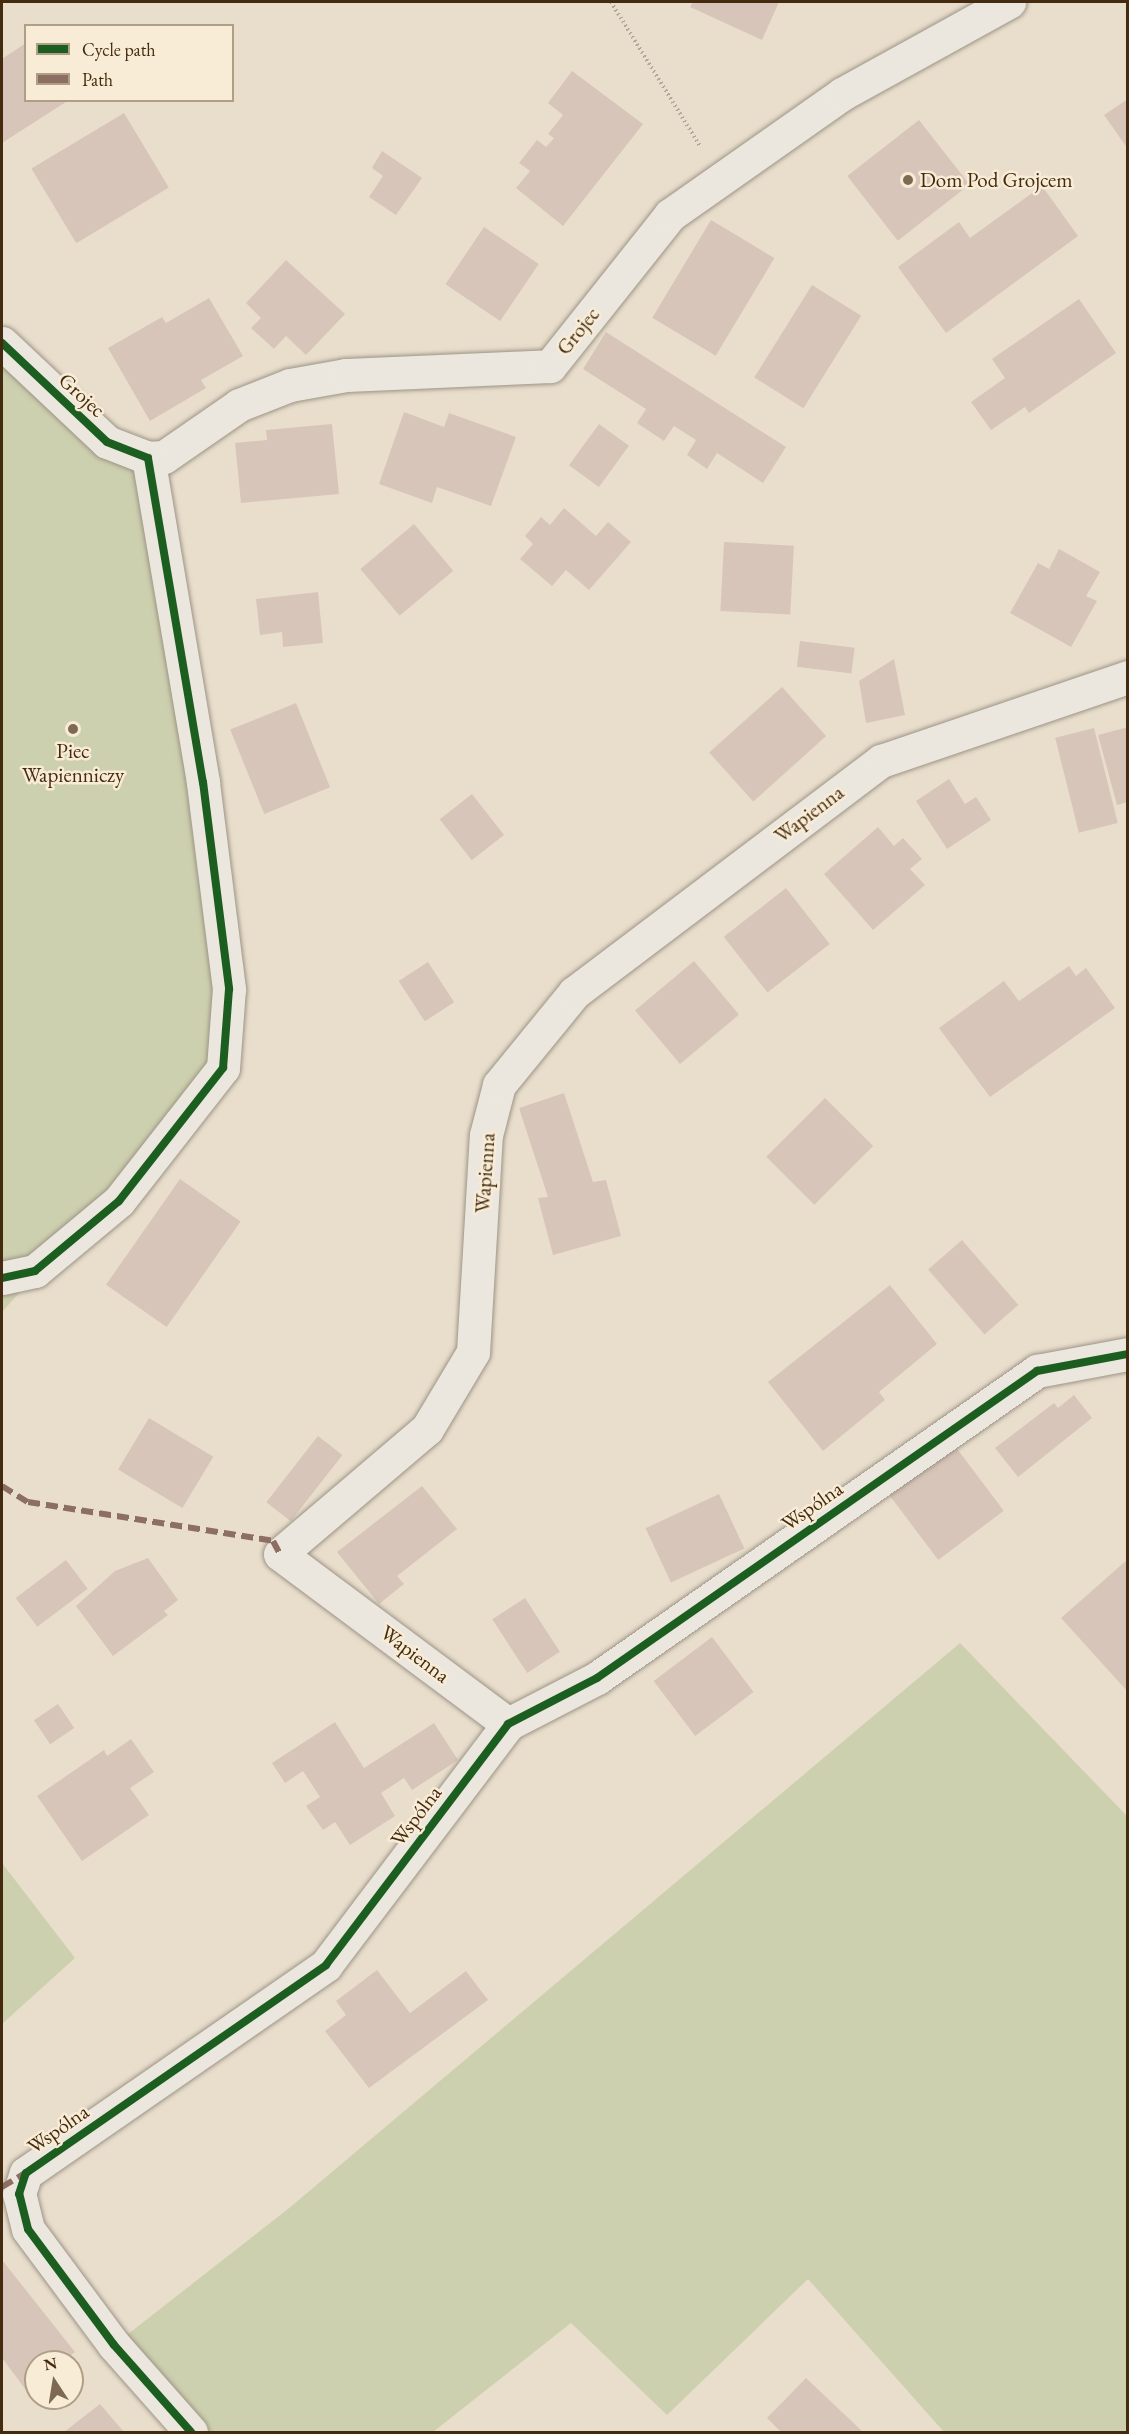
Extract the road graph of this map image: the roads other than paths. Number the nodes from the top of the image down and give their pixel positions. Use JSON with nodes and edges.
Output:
{"nodes":[{"id":1,"x":1009,"y":2,"type":"edge"},
{"id":2,"x":2,"y":344,"type":"edge"},
{"id":3,"x":148,"y":458,"type":"junction"},
{"id":4,"x":1128,"y":677,"type":"edge"},
{"id":5,"x":2,"y":1278,"type":"edge"},
{"id":6,"x":1128,"y":1354,"type":"edge"},
{"id":7,"x":508,"y":1724,"type":"junction"},
{"id":8,"x":191,"y":2433,"type":"edge"}],
"edges":[{"from":1,"to":3,"type":"street","name":"Grojec"},
{"from":2,"to":3,"type":"street","name":"Grojec"},
{"from":3,"to":5,"type":"street"},
{"from":4,"to":7,"type":"street","name":"Wapienna"},
{"from":6,"to":7,"type":"street","name":"Wspólna"},
{"from":7,"to":8,"type":"street","name":"Wspólna"}]}
